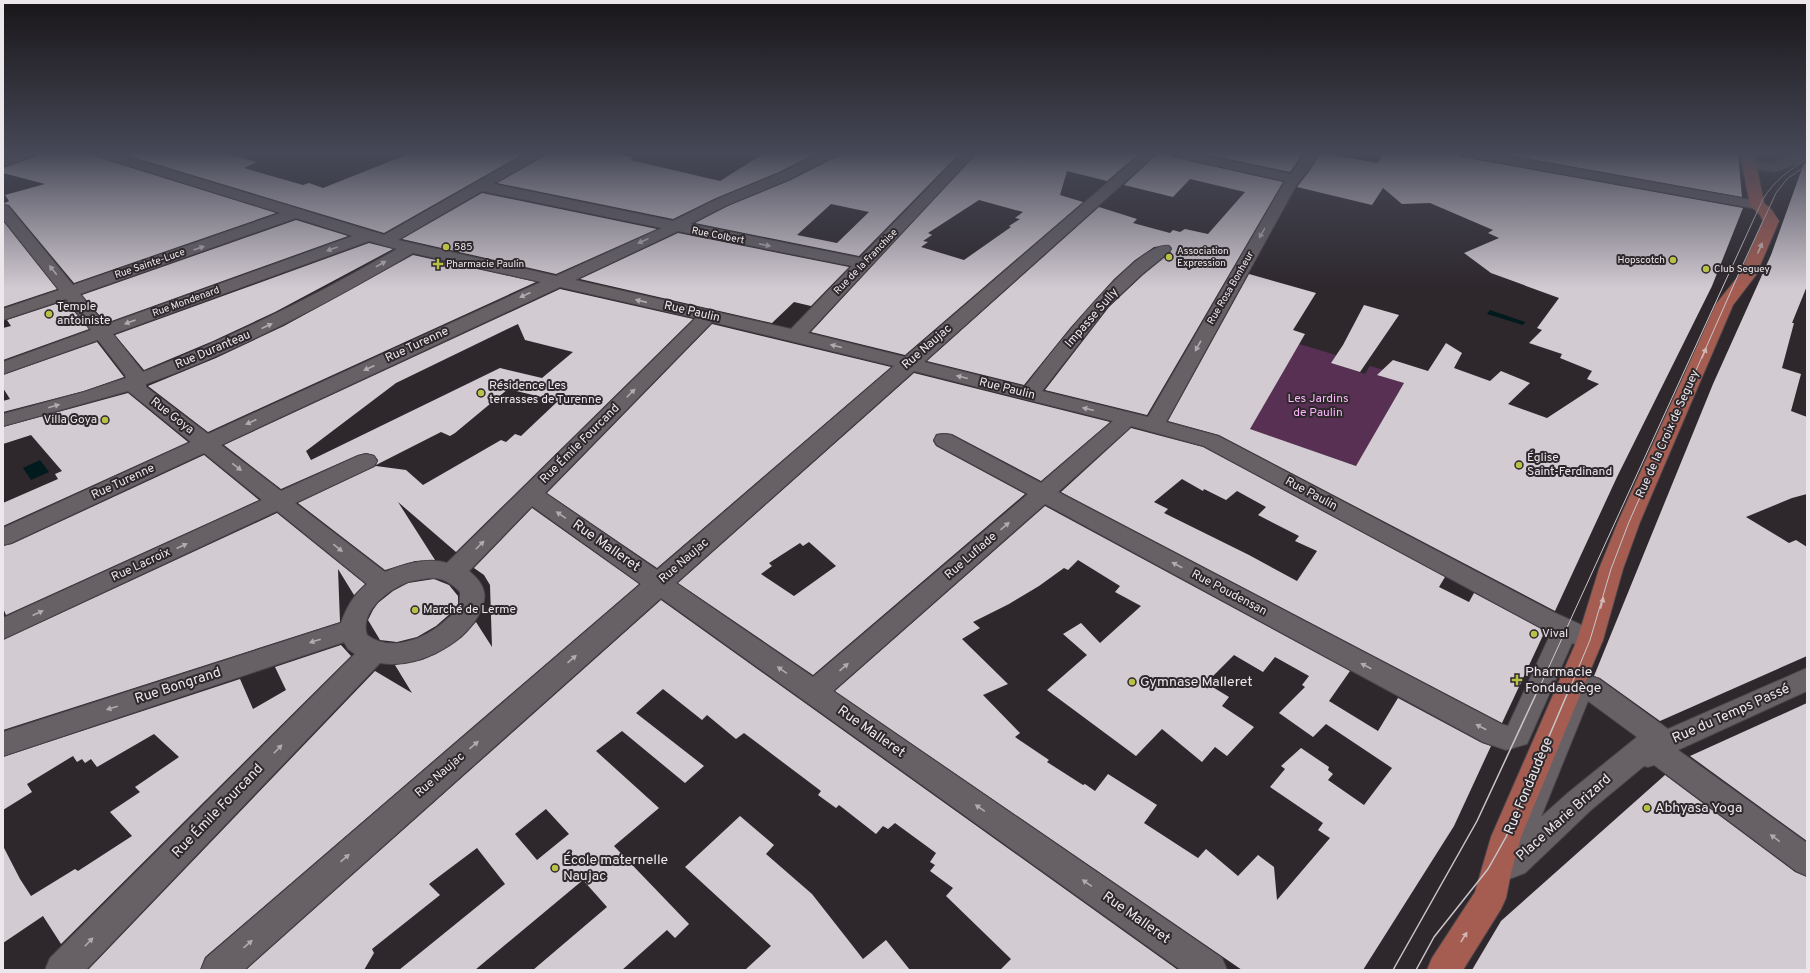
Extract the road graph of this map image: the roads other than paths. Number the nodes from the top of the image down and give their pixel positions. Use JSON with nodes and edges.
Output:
{"nodes":[{"id":1,"x":246,"y":198,"type":"edge"},
{"id":2,"x":456,"y":198,"type":"edge"},
{"id":3,"x":540,"y":198,"type":"edge"},
{"id":4,"x":731,"y":198,"type":"edge"},
{"id":5,"x":926,"y":198,"type":"edge"},
{"id":6,"x":1098,"y":198,"type":"edge"},
{"id":7,"x":1283,"y":198,"type":"edge"},
{"id":8,"x":1720,"y":198,"type":"edge"},
{"id":9,"x":1756,"y":198,"type":"edge"},
{"id":10,"x":1757,"y":205,"type":"junction"},
{"id":11,"x":3,"y":209,"type":"edge"},
{"id":12,"x":296,"y":214,"type":"junction"},
{"id":13,"x":674,"y":226,"type":"junction"},
{"id":14,"x":377,"y":239,"type":"junction"},
{"id":15,"x":410,"y":248,"type":"junction"},
{"id":16,"x":1163,"y":249,"type":"dead end"},
{"id":17,"x":864,"y":264,"type":"junction"},
{"id":18,"x":556,"y":281,"type":"junction"},
{"id":19,"x":70,"y":292,"type":"junction"},
{"id":20,"x":3,"y":314,"type":"edge"},
{"id":21,"x":708,"y":316,"type":"junction"},
{"id":22,"x":101,"y":332,"type":"junction"},
{"id":23,"x":795,"y":336,"type":"junction"},
{"id":24,"x":908,"y":364,"type":"junction"},
{"id":25,"x":3,"y":368,"type":"edge"},
{"id":26,"x":136,"y":381,"type":"junction"},
{"id":27,"x":1029,"y":394,"type":"junction"},
{"id":28,"x":1126,"y":418,"type":"junction"},
{"id":29,"x":3,"y":420,"type":"edge"},
{"id":30,"x":1154,"y":425,"type":"junction"},
{"id":31,"x":944,"y":440,"type":"dead end"},
{"id":32,"x":206,"y":443,"type":"junction"},
{"id":33,"x":366,"y":461,"type":"dead end"},
{"id":34,"x":1043,"y":493,"type":"junction"},
{"id":35,"x":531,"y":494,"type":"junction"},
{"id":36,"x":280,"y":501,"type":"junction"},
{"id":37,"x":3,"y":537,"type":"edge"},
{"id":38,"x":452,"y":572,"type":"junction"},
{"id":39,"x":659,"y":583,"type":"junction"},
{"id":40,"x":383,"y":584,"type":"junction"},
{"id":41,"x":3,"y":629,"type":"edge"},
{"id":42,"x":352,"y":629,"type":"junction"},
{"id":43,"x":1566,"y":629,"type":"junction"},
{"id":44,"x":1590,"y":640,"type":"junction"},
{"id":45,"x":374,"y":652,"type":"junction"},
{"id":46,"x":1575,"y":676,"type":"joint"},
{"id":47,"x":1807,"y":679,"type":"edge"},
{"id":48,"x":814,"y":692,"type":"junction"},
{"id":49,"x":3,"y":744,"type":"edge"},
{"id":50,"x":1651,"y":747,"type":"junction"},
{"id":51,"x":1807,"y":861,"type":"edge"},
{"id":52,"x":1490,"y":898,"type":"junction"},
{"id":53,"x":62,"y":970,"type":"edge"},
{"id":54,"x":218,"y":970,"type":"edge"},
{"id":55,"x":1210,"y":970,"type":"edge"},
{"id":56,"x":1444,"y":970,"type":"edge"}],
"edges":[{"from":1,"to":12,"type":"street","name":"Rue Paulin"},
{"from":2,"to":14,"type":"street","name":"Rue Mondenard"},
{"from":3,"to":13,"type":"street","name":"Rue Colbert"},
{"from":4,"to":13,"type":"street","name":"Rue Turenne"},
{"from":5,"to":17,"type":"street","name":"Rue de la Franchise"},
{"from":6,"to":24,"type":"street","name":"Rue Naujac"},
{"from":7,"to":30,"type":"street","name":"Rue Rosa Bonheur","one_way":true},
{"from":8,"to":10,"type":"street"},
{"from":9,"to":10,"type":"main road"},
{"from":44,"to":10,"type":"main road","name":"Rue de la Croix de Seguey","one_way":true},
{"from":19,"to":11,"type":"street","name":"Rue Goya","one_way":true},
{"from":12,"to":14,"type":"street","name":"Rue Paulin"},
{"from":19,"to":12,"type":"street","name":"Rue Sainte-Luce","one_way":true},
{"from":13,"to":17,"type":"street","name":"Rue Colbert","one_way":true},
{"from":13,"to":18,"type":"street","name":"Rue Turenne","one_way":true},
{"from":14,"to":15,"type":"street","name":"Rue Paulin"},
{"from":14,"to":22,"type":"street","name":"Rue Mondenard","one_way":true},
{"from":15,"to":18,"type":"street","name":"Rue Paulin"},
{"from":26,"to":15,"type":"street","name":"Rue Duranteau","one_way":true},
{"from":16,"to":27,"type":"street","name":"Impasse Sully"},
{"from":17,"to":23,"type":"street","name":"Rue de la Franchise"},
{"from":21,"to":18,"type":"street","name":"Rue Paulin","one_way":true},
{"from":18,"to":32,"type":"street","name":"Rue Turenne","one_way":true},
{"from":19,"to":20,"type":"street","name":"Rue Sainte-Luce"},
{"from":19,"to":22,"type":"street","name":"Rue Goya"},
{"from":21,"to":23,"type":"street","name":"Rue Paulin"},
{"from":35,"to":21,"type":"street","name":"Rue Émile Fourcand","one_way":true},
{"from":22,"to":25,"type":"street","name":"Rue Mondenard"},
{"from":22,"to":26,"type":"street","name":"Rue Goya"},
{"from":24,"to":23,"type":"street","name":"Rue Paulin","one_way":true},
{"from":27,"to":24,"type":"street","name":"Rue Paulin","one_way":true},
{"from":24,"to":39,"type":"street","name":"Rue Naujac"},
{"from":29,"to":26,"type":"street","name":"Rue Duranteau","one_way":true},
{"from":26,"to":32,"type":"street","name":"Rue Goya"},
{"from":28,"to":27,"type":"street","name":"Rue Paulin","one_way":true},
{"from":28,"to":30,"type":"street","name":"Rue Paulin"},
{"from":28,"to":34,"type":"street","name":"Rue Luflade"},
{"from":30,"to":43,"type":"street","name":"Rue Paulin"},
{"from":31,"to":34,"type":"street","name":"Rue Poudensan"},
{"from":32,"to":36,"type":"street","name":"Rue Goya","one_way":true},
{"from":32,"to":37,"type":"street","name":"Rue Turenne"},
{"from":33,"to":36,"type":"street","name":"Rue Lacroix"},
{"from":43,"to":34,"type":"street","name":"Rue Poudensan","one_way":true},
{"from":48,"to":34,"type":"street","name":"Rue Luflade","one_way":true},
{"from":38,"to":35,"type":"street","name":"Rue Émile Fourcand","one_way":true},
{"from":39,"to":35,"type":"street","name":"Rue Malleret","one_way":true},
{"from":36,"to":40,"type":"street","name":"Rue Goya","one_way":true},
{"from":41,"to":36,"type":"street","name":"Rue Lacroix","one_way":true},
{"from":38,"to":40,"type":"street"},
{"from":38,"to":45,"type":"street"},
{"from":48,"to":39,"type":"street","name":"Rue Malleret","one_way":true},
{"from":54,"to":39,"type":"street","name":"Rue Naujac","one_way":true},
{"from":40,"to":42,"type":"street"},
{"from":42,"to":45,"type":"street"},
{"from":42,"to":49,"type":"street","name":"Rue Bongrand","one_way":true},
{"from":43,"to":44,"type":"street","name":"Rue Paulin"},
{"from":44,"to":46,"type":"main road","name":"Rue de la Croix de Seguey"},
{"from":53,"to":45,"type":"street","name":"Rue Émile Fourcand","one_way":true},
{"from":46,"to":52,"type":"main road","name":"Rue Fondaudège"},
{"from":47,"to":50,"type":"street","name":"Rue du Temps Passé"},
{"from":55,"to":48,"type":"street","name":"Rue Malleret","one_way":true},
{"from":50,"to":50,"type":"street","name":"Place Marie Brizard"},
{"from":51,"to":50,"type":"street","one_way":true},
{"from":50,"to":52,"type":"street","name":"Rue Fondaudège"},
{"from":56,"to":52,"type":"main road","name":"Rue Fondaudège","one_way":true}]}
